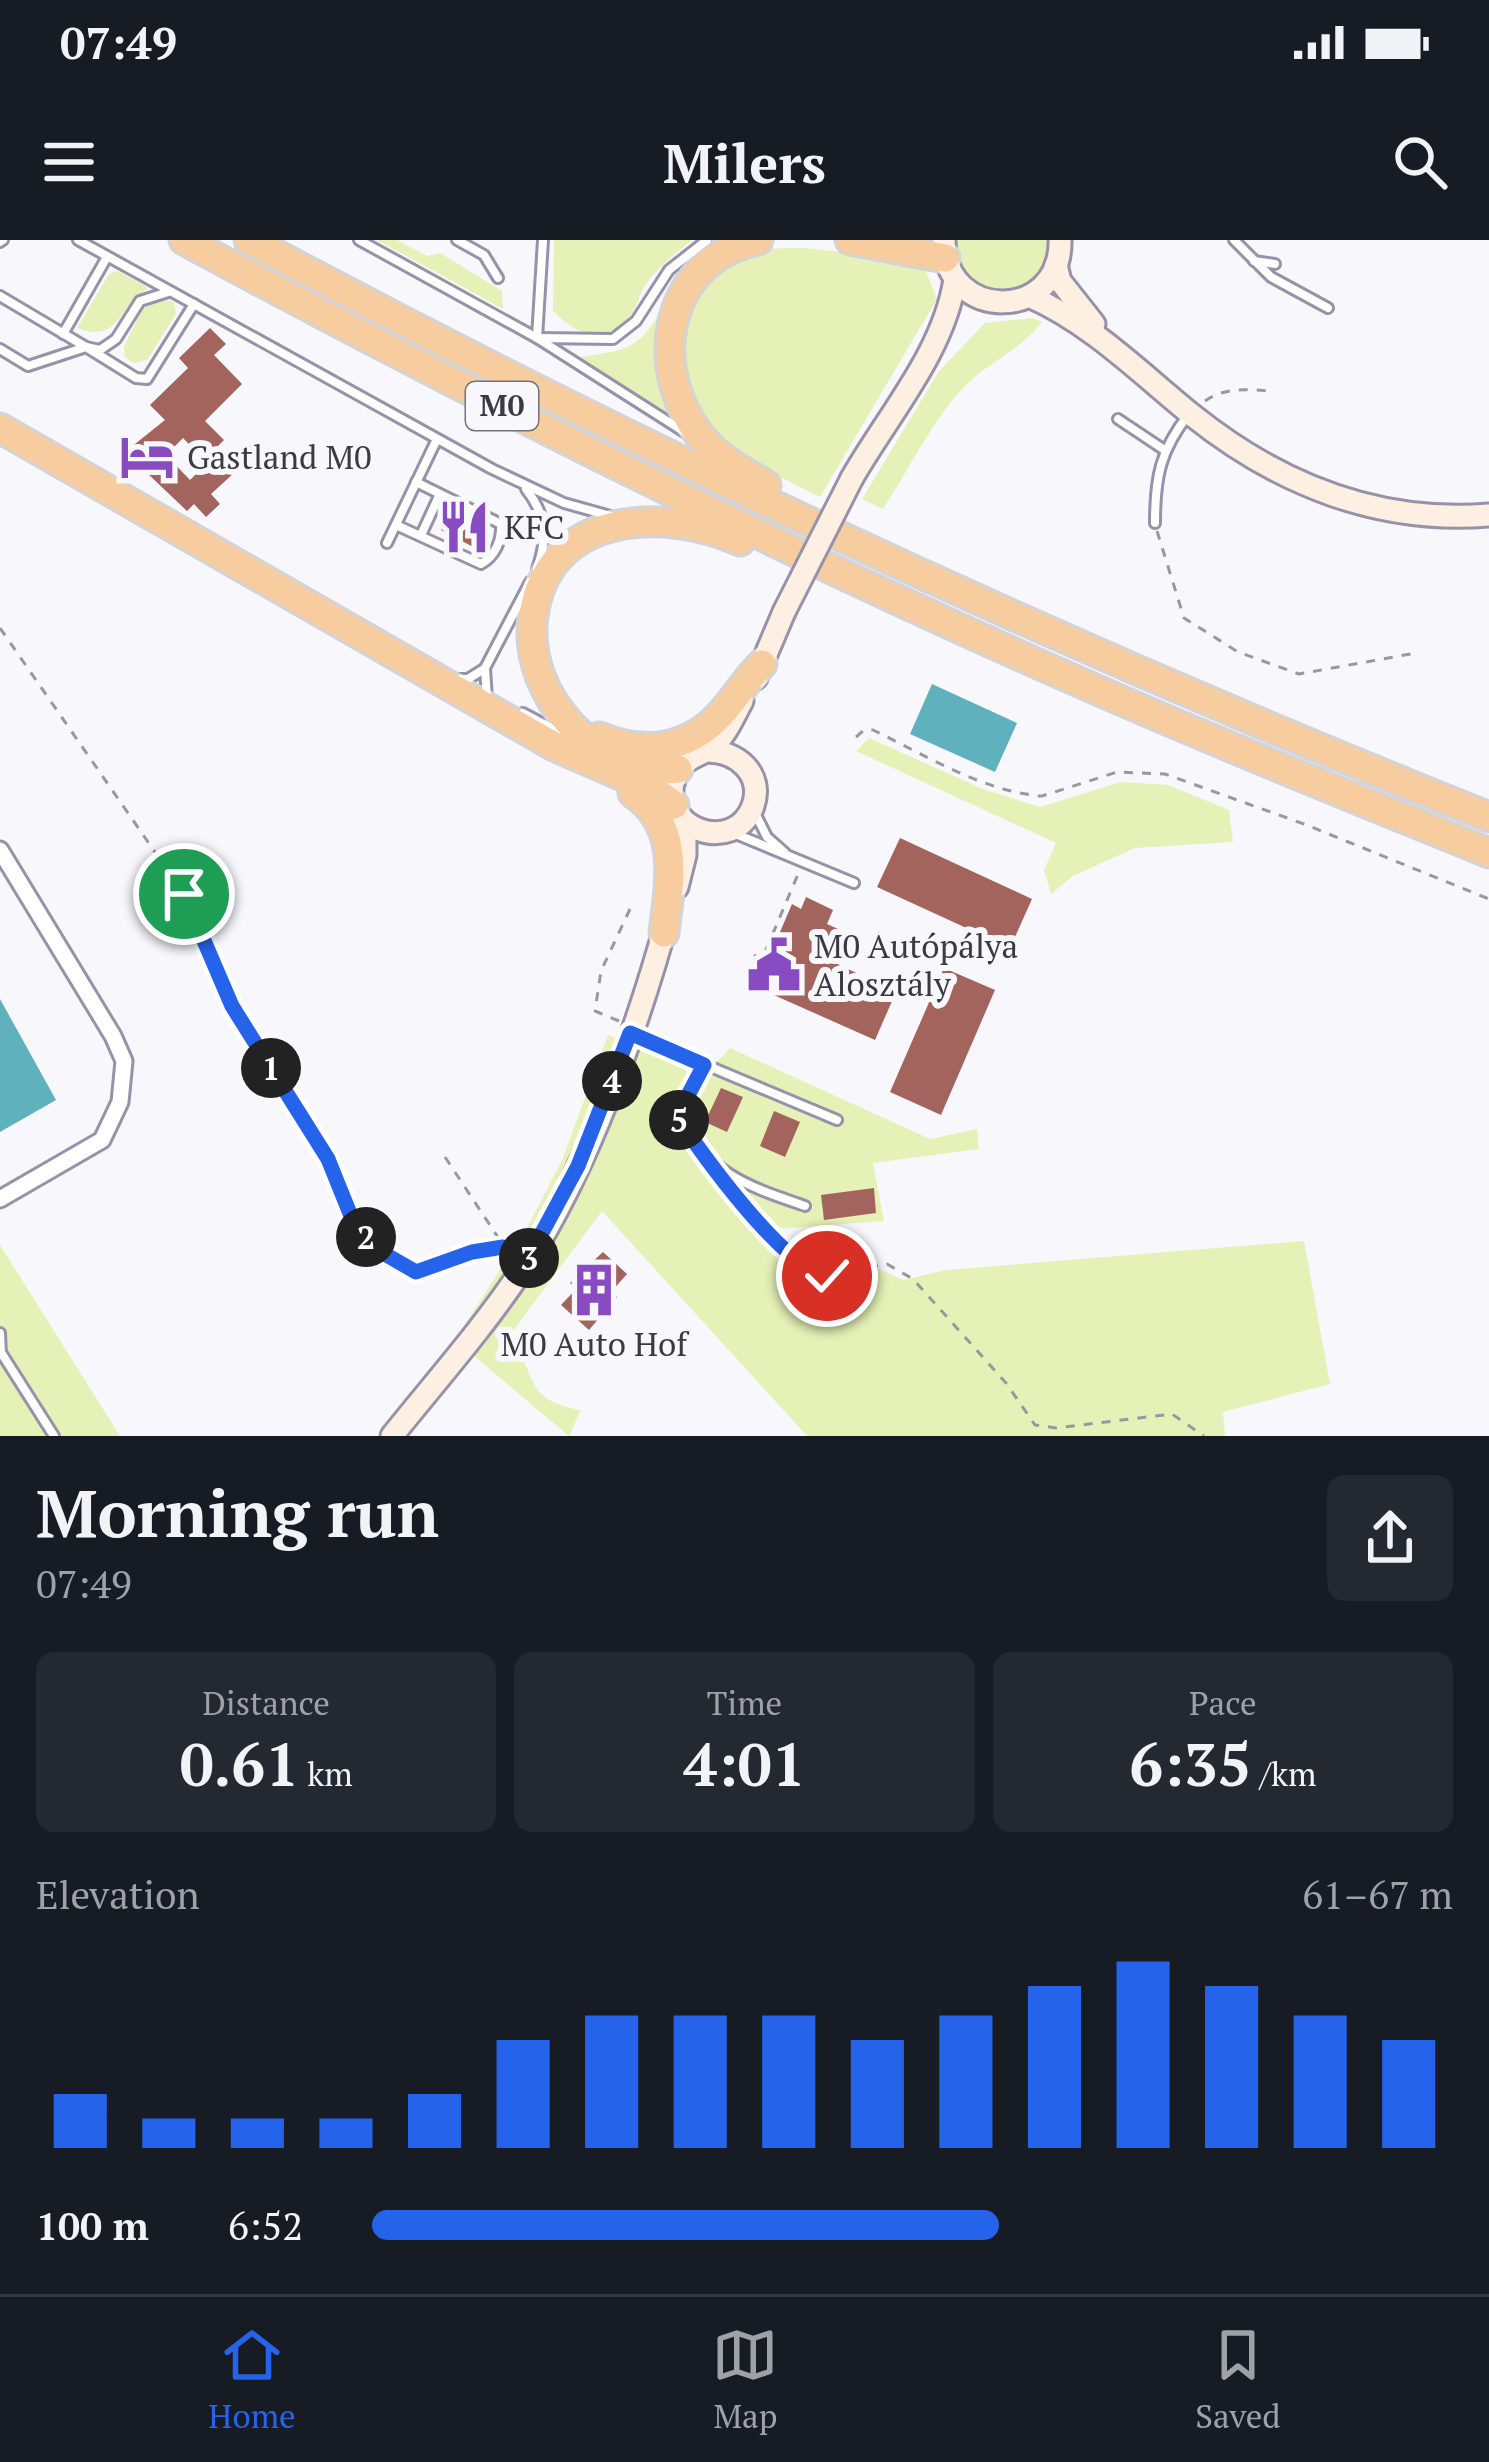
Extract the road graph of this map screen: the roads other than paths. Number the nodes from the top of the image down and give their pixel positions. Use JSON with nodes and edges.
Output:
{"nodes":[{"id":1,"x":78,"y":240,"type":"edge"},
{"id":2,"x":184,"y":240,"type":"edge"},
{"id":3,"x":249,"y":240,"type":"edge"},
{"id":4,"x":359,"y":240,"type":"edge"},
{"id":5,"x":457,"y":240,"type":"edge"},
{"id":6,"x":543,"y":240,"type":"edge"},
{"id":7,"x":706,"y":240,"type":"edge"},
{"id":8,"x":758,"y":240,"type":"edge"},
{"id":9,"x":850,"y":240,"type":"edge"},
{"id":10,"x":1060,"y":240,"type":"edge"},
{"id":11,"x":1234,"y":240,"type":"edge"},
{"id":12,"x":108,"y":256,"type":"junction"},
{"id":13,"x":948,"y":259,"type":"edge"},
{"id":14,"x":1254,"y":261,"type":"junction"},
{"id":15,"x":1275,"y":264,"type":"dead end"},
{"id":16,"x":1056,"y":265,"type":"junction"},
{"id":17,"x":498,"y":278,"type":"dead end"},
{"id":18,"x":170,"y":292,"type":"junction"},
{"id":19,"x":0,"y":296,"type":"edge"},
{"id":20,"x":1029,"y":296,"type":"junction"},
{"id":21,"x":989,"y":301,"type":"junction"},
{"id":22,"x":194,"y":304,"type":"junction"},
{"id":23,"x":1328,"y":308,"type":"dead end"},
{"id":24,"x":64,"y":334,"type":"junction"},
{"id":25,"x":537,"y":338,"type":"junction"},
{"id":26,"x":86,"y":347,"type":"junction"},
{"id":27,"x":0,"y":349,"type":"edge"},
{"id":28,"x":1116,"y":349,"type":"junction"},
{"id":29,"x":928,"y":357,"type":"junction"},
{"id":30,"x":1190,"y":412,"type":"junction"},
{"id":31,"x":1118,"y":419,"type":"dead end"},
{"id":32,"x":0,"y":428,"type":"edge"},
{"id":33,"x":437,"y":439,"type":"junction"},
{"id":34,"x":1163,"y":449,"type":"junction"},
{"id":35,"x":712,"y":450,"type":"junction"},
{"id":36,"x":416,"y":482,"type":"junction"},
{"id":37,"x":521,"y":483,"type":"junction"},
{"id":38,"x":440,"y":494,"type":"junction"},
{"id":39,"x":1489,"y":515,"type":"edge"},
{"id":40,"x":631,"y":520,"type":"junction"},
{"id":41,"x":1155,"y":524,"type":"road end"},
{"id":42,"x":396,"y":525,"type":"junction"},
{"id":43,"x":421,"y":535,"type":"junction"},
{"id":44,"x":387,"y":543,"type":"dead end"},
{"id":45,"x":871,"y":550,"type":"junction"},
{"id":46,"x":823,"y":565,"type":"junction"},
{"id":47,"x":390,"y":649,"type":"junction"},
{"id":48,"x":762,"y":664,"type":"junction"},
{"id":49,"x":485,"y":668,"type":"junction"},
{"id":50,"x":451,"y":679,"type":"junction"},
{"id":51,"x":493,"y":704,"type":"junction"},
{"id":52,"x":563,"y":712,"type":"junction"},
{"id":53,"x":707,"y":751,"type":"junction"},
{"id":54,"x":591,"y":755,"type":"junction"},
{"id":55,"x":742,"y":761,"type":"junction"},
{"id":56,"x":678,"y":769,"type":"junction"},
{"id":57,"x":752,"y":808,"type":"junction"},
{"id":58,"x":679,"y":814,"type":"junction"},
{"id":59,"x":1489,"y":817,"type":"edge"},
{"id":60,"x":723,"y":832,"type":"junction"},
{"id":61,"x":0,"y":850,"type":"edge"},
{"id":62,"x":1489,"y":853,"type":"edge"},
{"id":63,"x":786,"y":854,"type":"junction"},
{"id":64,"x":854,"y":883,"type":"dead end"},
{"id":65,"x":664,"y":933,"type":"junction"},
{"id":66,"x":631,"y":1030,"type":"junction"},
{"id":67,"x":704,"y":1065,"type":"junction"},
{"id":68,"x":837,"y":1120,"type":"dead end"},
{"id":69,"x":0,"y":1199,"type":"edge"},
{"id":70,"x":805,"y":1205,"type":"dead end"},
{"id":71,"x":0,"y":1333,"type":"edge"},
{"id":72,"x":1,"y":1356,"type":"edge"},
{"id":73,"x":54,"y":1436,"type":"edge"},
{"id":74,"x":392,"y":1436,"type":"edge"}],
"edges":[{"from":1,"to":12,"type":"lane"},
{"from":2,"to":46,"type":"highway","number":"M0"},
{"from":3,"to":45,"type":"highway","number":"M0"},
{"from":4,"to":25,"type":"lane"},
{"from":5,"to":17,"type":"lane"},
{"from":6,"to":25,"type":"lane"},
{"from":7,"to":25,"type":"lane"},
{"from":8,"to":35,"type":"highway"},
{"from":9,"to":13,"type":"highway"},
{"from":10,"to":16,"type":"street"},
{"from":11,"to":14,"type":"lane"},
{"from":12,"to":18,"type":"lane"},
{"from":12,"to":24,"type":"lane"},
{"from":13,"to":21,"type":"street"},
{"from":13,"to":29,"type":"street"},
{"from":14,"to":15,"type":"lane"},
{"from":14,"to":23,"type":"lane"},
{"from":16,"to":20,"type":"street"},
{"from":16,"to":28,"type":"street"},
{"from":18,"to":22,"type":"lane"},
{"from":18,"to":26,"type":"lane"},
{"from":19,"to":24,"type":"lane"},
{"from":20,"to":21,"type":"street"},
{"from":20,"to":28,"type":"street"},
{"from":21,"to":29,"type":"street"},
{"from":22,"to":26,"type":"lane"},
{"from":22,"to":33,"type":"lane"},
{"from":24,"to":26,"type":"lane"},
{"from":25,"to":35,"type":"lane"},
{"from":26,"to":27,"type":"lane"},
{"from":28,"to":30,"type":"street"},
{"from":29,"to":48,"type":"street","bridge":true},
{"from":30,"to":34,"type":"lane"},
{"from":30,"to":39,"type":"street"},
{"from":31,"to":34,"type":"lane"},
{"from":32,"to":47,"type":"highway"},
{"from":33,"to":36,"type":"lane"},
{"from":33,"to":37,"type":"lane"},
{"from":34,"to":41,"type":"lane"},
{"from":35,"to":45,"type":"highway"},
{"from":36,"to":38,"type":"lane"},
{"from":36,"to":42,"type":"lane"},
{"from":37,"to":40,"type":"lane"},
{"from":37,"to":49,"type":"lane"},
{"from":38,"to":43,"type":"lane"},
{"from":38,"to":43,"type":"lane"},
{"from":40,"to":46,"type":"highway"},
{"from":40,"to":52,"type":"highway"},
{"from":42,"to":43,"type":"lane"},
{"from":42,"to":44,"type":"lane"},
{"from":45,"to":59,"type":"highway","number":"M0"},
{"from":46,"to":62,"type":"highway","number":"M0"},
{"from":47,"to":50,"type":"lane"},
{"from":47,"to":51,"type":"highway"},
{"from":48,"to":52,"type":"highway"},
{"from":48,"to":53,"type":"street"},
{"from":48,"to":55,"type":"street"},
{"from":49,"to":50,"type":"lane"},
{"from":49,"to":51,"type":"lane"},
{"from":50,"to":51,"type":"lane"},
{"from":51,"to":54,"type":"highway"},
{"from":52,"to":54,"type":"highway"},
{"from":53,"to":55,"type":"street"},
{"from":53,"to":56,"type":"street"},
{"from":54,"to":56,"type":"highway"},
{"from":54,"to":58,"type":"highway"},
{"from":54,"to":65,"type":"highway"},
{"from":55,"to":57,"type":"street"},
{"from":56,"to":58,"type":"street"},
{"from":57,"to":60,"type":"street"},
{"from":57,"to":63,"type":"lane"},
{"from":58,"to":60,"type":"street"},
{"from":58,"to":65,"type":"street"},
{"from":60,"to":63,"type":"lane"},
{"from":60,"to":65,"type":"street"},
{"from":61,"to":69,"type":"street"},
{"from":63,"to":64,"type":"lane"},
{"from":65,"to":66,"type":"street"},
{"from":66,"to":67,"type":"lane"},
{"from":66,"to":74,"type":"street"},
{"from":67,"to":68,"type":"lane"},
{"from":67,"to":70,"type":"lane"},
{"from":71,"to":72,"type":"lane"},
{"from":72,"to":73,"type":"lane"}]}
